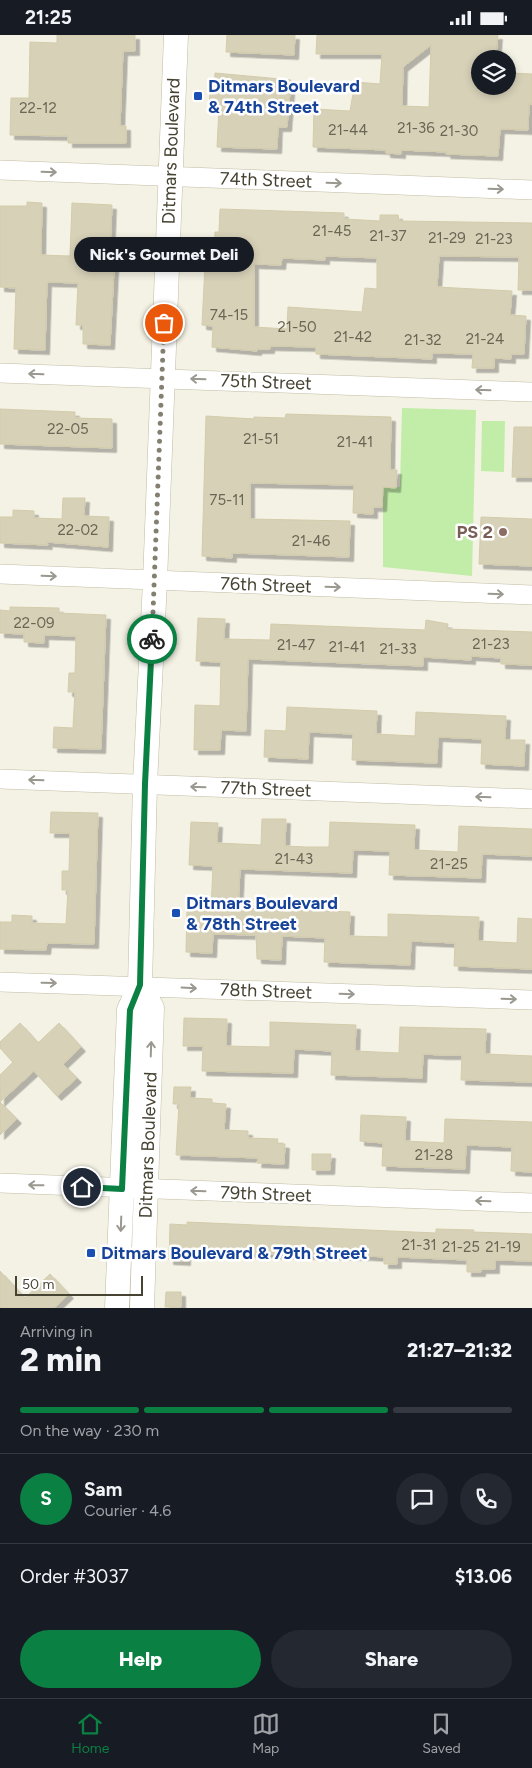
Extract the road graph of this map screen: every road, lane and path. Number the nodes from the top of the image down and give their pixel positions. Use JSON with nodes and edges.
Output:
{"nodes":[{"id":1,"x":176,"y":35,"type":"edge"},
{"id":2,"x":0,"y":170,"type":"edge"},
{"id":3,"x":170,"y":176,"type":"junction"},
{"id":4,"x":532,"y":190,"type":"edge"},
{"id":5,"x":0,"y":373,"type":"edge"},
{"id":6,"x":162,"y":378,"type":"junction"},
{"id":7,"x":532,"y":392,"type":"edge"},
{"id":8,"x":0,"y":575,"type":"edge"},
{"id":9,"x":155,"y":581,"type":"junction"},
{"id":10,"x":532,"y":595,"type":"edge"},
{"id":11,"x":0,"y":779,"type":"edge"},
{"id":12,"x":145,"y":784,"type":"junction"},
{"id":13,"x":532,"y":799,"type":"edge"},
{"id":14,"x":0,"y":982,"type":"edge"},
{"id":15,"x":140,"y":985,"type":"junction"},
{"id":16,"x":532,"y":1000,"type":"edge"},
{"id":17,"x":0,"y":1183,"type":"edge"},
{"id":18,"x":122,"y":1189,"type":"junction"},
{"id":19,"x":147,"y":1189,"type":"junction"},
{"id":20,"x":532,"y":1203,"type":"edge"},
{"id":21,"x":117,"y":1308,"type":"edge"},
{"id":22,"x":142,"y":1308,"type":"edge"}],
"edges":[{"from":1,"to":3,"type":"street","name":"Ditmars Boulevard"},
{"from":2,"to":3,"type":"street","name":"74th Street","one_way":true},
{"from":3,"to":4,"type":"street","name":"74th Street","one_way":true},
{"from":3,"to":6,"type":"street","name":"Ditmars Boulevard"},
{"from":6,"to":5,"type":"street","name":"75th Street","one_way":true},
{"from":7,"to":6,"type":"street","name":"75th Street","one_way":true},
{"from":6,"to":9,"type":"street","name":"Ditmars Boulevard"},
{"from":8,"to":9,"type":"street","name":"76th Street","one_way":true},
{"from":9,"to":10,"type":"street","name":"76th Street","one_way":true},
{"from":9,"to":12,"type":"street","name":"Ditmars Boulevard"},
{"from":12,"to":11,"type":"street","name":"77th Street","one_way":true},
{"from":13,"to":12,"type":"street","name":"77th Street","one_way":true},
{"from":12,"to":15,"type":"street","name":"Ditmars Boulevard"},
{"from":14,"to":15,"type":"street","name":"78th Street","one_way":true},
{"from":15,"to":16,"type":"street","name":"78th Street","one_way":true},
{"from":15,"to":18,"type":"street","name":"Ditmars Boulevard"},
{"from":19,"to":15,"type":"street","name":"Ditmars Boulevard","one_way":true},
{"from":18,"to":17,"type":"street","name":"79th Street","one_way":true},
{"from":18,"to":19,"type":"street","name":"79th Street"},
{"from":18,"to":21,"type":"street","name":"Ditmars Boulevard","one_way":true},
{"from":20,"to":19,"type":"street","name":"79th Street","one_way":true},
{"from":19,"to":22,"type":"street","name":"Ditmars Boulevard"}]}
